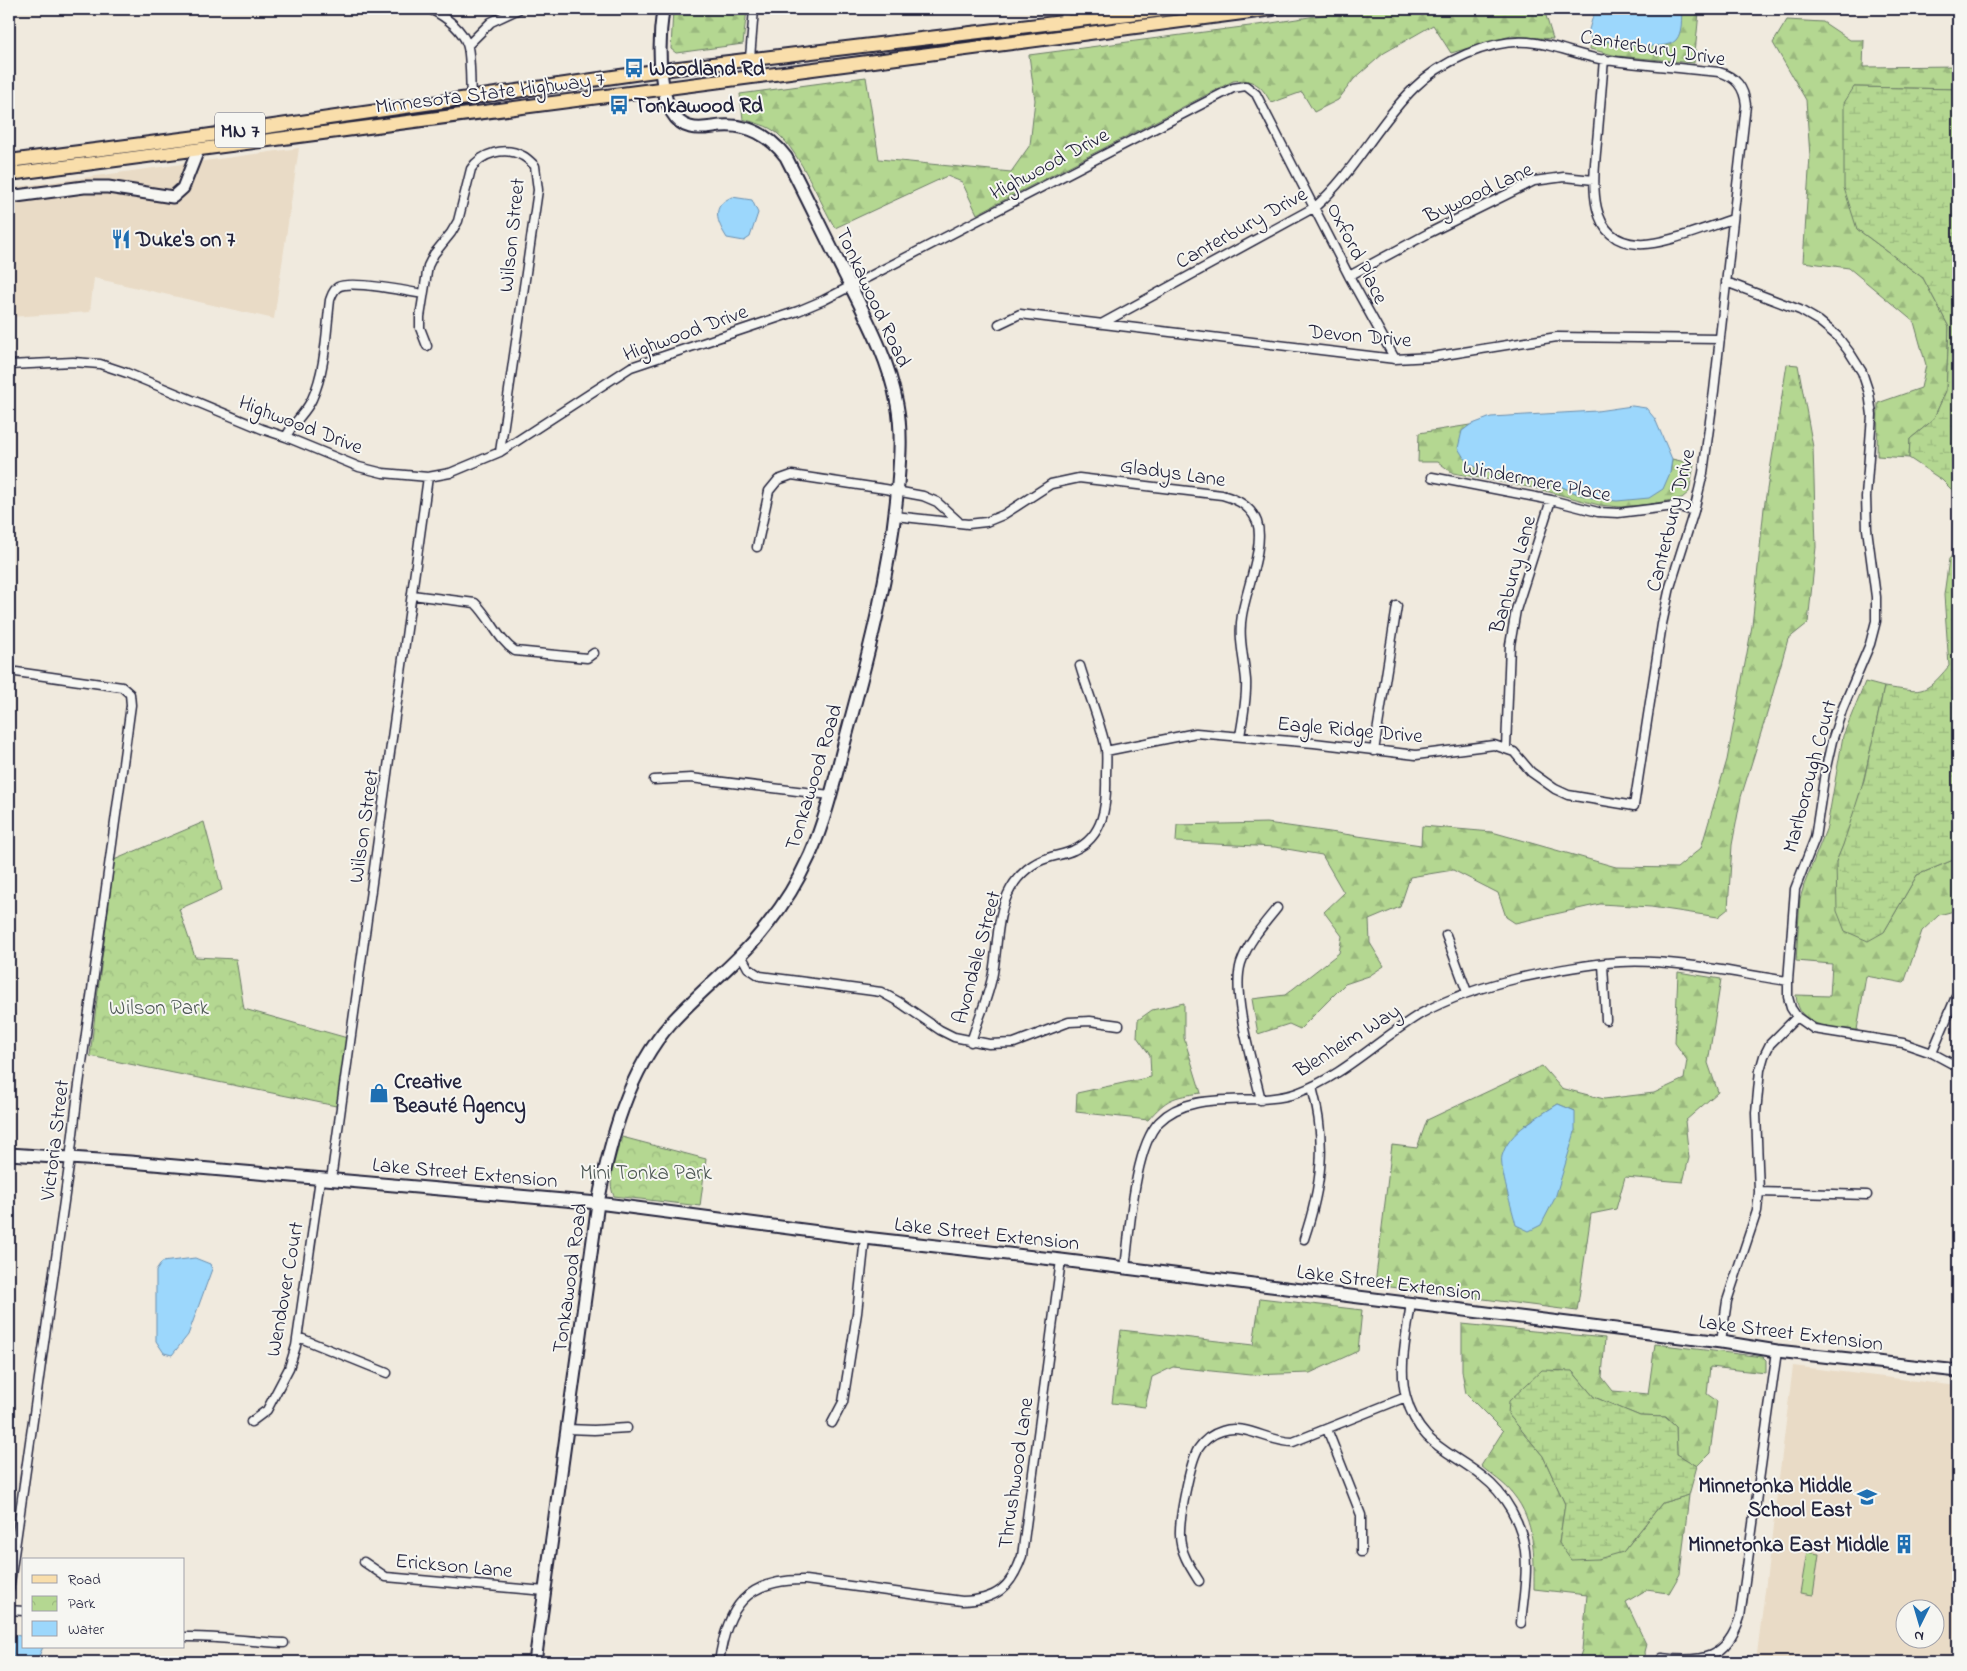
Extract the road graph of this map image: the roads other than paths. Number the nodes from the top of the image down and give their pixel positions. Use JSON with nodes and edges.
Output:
{"nodes":[{"id":1,"x":430,"y":9,"type":"edge"},
{"id":2,"x":520,"y":9,"type":"edge"},
{"id":3,"x":663,"y":9,"type":"edge"},
{"id":4,"x":754,"y":9,"type":"edge"},
{"id":5,"x":1171,"y":9,"type":"edge"},
{"id":6,"x":1273,"y":9,"type":"edge"},
{"id":7,"x":1065,"y":15,"type":"edge"},
{"id":8,"x":468,"y":45,"type":"junction"},
{"id":9,"x":750,"y":58,"type":"junction"},
{"id":10,"x":1604,"y":59,"type":"junction"},
{"id":11,"x":662,"y":70,"type":"junction"},
{"id":12,"x":1246,"y":86,"type":"joint"},
{"id":13,"x":664,"y":90,"type":"junction"},
{"id":14,"x":471,"y":96,"type":"junction"},
{"id":15,"x":198,"y":150,"type":"junction"},
{"id":16,"x":9,"y":161,"type":"edge"},
{"id":17,"x":9,"y":174,"type":"edge"},
{"id":18,"x":1594,"y":180,"type":"junction"},
{"id":19,"x":9,"y":197,"type":"edge"},
{"id":20,"x":1315,"y":207,"type":"junction"},
{"id":21,"x":1733,"y":219,"type":"junction"},
{"id":22,"x":1349,"y":276,"type":"junction"},
{"id":23,"x":1726,"y":282,"type":"junction"},
{"id":24,"x":851,"y":286,"type":"junction"},
{"id":25,"x":423,"y":294,"type":"junction"},
{"id":26,"x":1103,"y":323,"type":"junction"},
{"id":27,"x":999,"y":324,"type":"dead end"},
{"id":28,"x":1720,"y":339,"type":"junction"},
{"id":29,"x":427,"y":346,"type":"dead end"},
{"id":30,"x":1394,"y":359,"type":"junction"},
{"id":31,"x":9,"y":365,"type":"edge"},
{"id":32,"x":286,"y":436,"type":"junction"},
{"id":33,"x":500,"y":452,"type":"junction"},
{"id":34,"x":428,"y":477,"type":"junction"},
{"id":35,"x":1432,"y":477,"type":"dead end"},
{"id":36,"x":897,"y":491,"type":"junction"},
{"id":37,"x":1551,"y":500,"type":"junction"},
{"id":38,"x":1694,"y":510,"type":"junction"},
{"id":39,"x":895,"y":516,"type":"junction"},
{"id":40,"x":958,"y":522,"type":"junction"},
{"id":41,"x":757,"y":547,"type":"dead end"},
{"id":42,"x":412,"y":595,"type":"junction"},
{"id":43,"x":1397,"y":606,"type":"dead end"},
{"id":44,"x":594,"y":653,"type":"dead end"},
{"id":45,"x":1080,"y":666,"type":"dead end"},
{"id":46,"x":9,"y":671,"type":"edge"},
{"id":47,"x":1240,"y":736,"type":"junction"},
{"id":48,"x":1506,"y":748,"type":"junction"},
{"id":49,"x":1106,"y":751,"type":"junction"},
{"id":50,"x":1374,"y":751,"type":"junction"},
{"id":51,"x":654,"y":780,"type":"dead end"},
{"id":52,"x":830,"y":795,"type":"junction"},
{"id":53,"x":1277,"y":908,"type":"dead end"},
{"id":54,"x":1446,"y":935,"type":"dead end"},
{"id":55,"x":741,"y":955,"type":"junction"},
{"id":56,"x":1603,"y":964,"type":"junction"},
{"id":57,"x":1788,"y":981,"type":"junction"},
{"id":58,"x":1467,"y":992,"type":"junction"},
{"id":59,"x":1958,"y":992,"type":"edge"},
{"id":60,"x":1797,"y":1017,"type":"junction"},
{"id":61,"x":1606,"y":1020,"type":"dead end"},
{"id":62,"x":1119,"y":1025,"type":"dead end"},
{"id":63,"x":971,"y":1042,"type":"junction"},
{"id":64,"x":1932,"y":1053,"type":"junction"},
{"id":65,"x":1958,"y":1067,"type":"edge"},
{"id":66,"x":1312,"y":1087,"type":"junction"},
{"id":67,"x":1261,"y":1100,"type":"junction"},
{"id":68,"x":9,"y":1154,"type":"edge"},
{"id":69,"x":70,"y":1158,"type":"junction"},
{"id":70,"x":326,"y":1179,"type":"junction"},
{"id":71,"x":1759,"y":1192,"type":"junction"},
{"id":72,"x":1867,"y":1195,"type":"dead end"},
{"id":73,"x":598,"y":1203,"type":"junction"},
{"id":74,"x":865,"y":1238,"type":"junction"},
{"id":75,"x":1304,"y":1239,"type":"dead end"},
{"id":76,"x":1061,"y":1260,"type":"junction"},
{"id":77,"x":1125,"y":1268,"type":"junction"},
{"id":78,"x":1411,"y":1303,"type":"junction"},
{"id":79,"x":298,"y":1338,"type":"junction"},
{"id":80,"x":1721,"y":1342,"type":"junction"},
{"id":81,"x":1777,"y":1351,"type":"junction"},
{"id":82,"x":1958,"y":1372,"type":"edge"},
{"id":83,"x":387,"y":1373,"type":"dead end"},
{"id":84,"x":1406,"y":1397,"type":"junction"},
{"id":85,"x":251,"y":1422,"type":"dead end"},
{"id":86,"x":832,"y":1423,"type":"dead end"},
{"id":87,"x":627,"y":1428,"type":"dead end"},
{"id":88,"x":1327,"y":1428,"type":"junction"},
{"id":89,"x":566,"y":1429,"type":"junction"},
{"id":90,"x":1361,"y":1552,"type":"dead end"},
{"id":91,"x":364,"y":1562,"type":"dead end"},
{"id":92,"x":1199,"y":1581,"type":"dead end"},
{"id":93,"x":9,"y":1590,"type":"edge"},
{"id":94,"x":545,"y":1591,"type":"junction"},
{"id":95,"x":9,"y":1610,"type":"edge"},
{"id":96,"x":22,"y":1611,"type":"edge"},
{"id":97,"x":1521,"y":1623,"type":"dead end"},
{"id":98,"x":185,"y":1637,"type":"edge"},
{"id":99,"x":284,"y":1644,"type":"dead end"},
{"id":100,"x":1662,"y":1658,"type":"dead end"},
{"id":101,"x":536,"y":1662,"type":"edge"},
{"id":102,"x":719,"y":1662,"type":"edge"}],
"edges":[{"from":1,"to":8,"type":"street"},
{"from":2,"to":8,"type":"street"},
{"from":3,"to":11,"type":"street","name":"Tonkawood Road"},
{"from":4,"to":9,"type":"street"},
{"from":5,"to":7,"type":"main road","name":"Minnesota State Highway 7","number":"MN 7"},
{"from":6,"to":13,"type":"main road","name":"Minnesota State Highway 7","number":"MN 7"},
{"from":7,"to":9,"type":"main road","name":"Minnesota State Highway 7","number":"MN 7"},
{"from":8,"to":14,"type":"street"},
{"from":9,"to":11,"type":"main road","name":"Minnesota State Highway 7","number":"MN 7"},
{"from":10,"to":18,"type":"street"},
{"from":10,"to":20,"type":"street","name":"Canterbury Drive"},
{"from":10,"to":21,"type":"street","name":"Canterbury Drive"},
{"from":11,"to":13,"type":"street","name":"Tonkawood Road"},
{"from":11,"to":14,"type":"main road","name":"Minnesota State Highway 7","number":"MN 7"},
{"from":12,"to":20,"type":"street","name":"Oxford Place"},
{"from":12,"to":24,"type":"street","name":"Highwood Drive"},
{"from":13,"to":15,"type":"main road","name":"Minnesota State Highway 7","number":"MN 7"},
{"from":13,"to":24,"type":"street","name":"Tonkawood Road"},
{"from":14,"to":16,"type":"main road","name":"Minnesota State Highway 7","number":"MN 7"},
{"from":15,"to":17,"type":"main road","name":"Minnesota State Highway 7","number":"MN 7"},
{"from":15,"to":19,"type":"street"},
{"from":18,"to":21,"type":"street"},
{"from":18,"to":22,"type":"street","name":"Bywood Lane"},
{"from":20,"to":22,"type":"street","name":"Oxford Place"},
{"from":20,"to":26,"type":"street","name":"Canterbury Drive"},
{"from":21,"to":23,"type":"street","name":"Canterbury Drive"},
{"from":22,"to":30,"type":"street","name":"Oxford Place"},
{"from":23,"to":28,"type":"street","name":"Canterbury Drive"},
{"from":23,"to":57,"type":"street","name":"Marlborough Court"},
{"from":24,"to":33,"type":"street","name":"Highwood Drive"},
{"from":24,"to":36,"type":"street","name":"Tonkawood Road"},
{"from":25,"to":29,"type":"street","name":"Wilson Street"},
{"from":25,"to":32,"type":"street"},
{"from":25,"to":33,"type":"street","name":"Wilson Street"},
{"from":26,"to":27,"type":"street","name":"Devon Drive"},
{"from":26,"to":30,"type":"street","name":"Devon Drive"},
{"from":28,"to":30,"type":"street","name":"Devon Drive"},
{"from":28,"to":38,"type":"street","name":"Canterbury Drive"},
{"from":31,"to":32,"type":"street","name":"Highwood Drive"},
{"from":32,"to":34,"type":"street","name":"Highwood Drive"},
{"from":33,"to":34,"type":"street","name":"Highwood Drive"},
{"from":34,"to":42,"type":"street","name":"Wilson Street"},
{"from":35,"to":37,"type":"street","name":"Windermere Place"},
{"from":36,"to":39,"type":"street","name":"Tonkawood Road"},
{"from":36,"to":40,"type":"street"},
{"from":36,"to":41,"type":"street"},
{"from":37,"to":38,"type":"street","name":"Windermere Place"},
{"from":37,"to":48,"type":"street","name":"Banbury Lane"},
{"from":38,"to":48,"type":"street","name":"Canterbury Drive"},
{"from":39,"to":40,"type":"street","name":"Gladys Lane"},
{"from":39,"to":52,"type":"street","name":"Tonkawood Road"},
{"from":40,"to":47,"type":"street","name":"Gladys Lane"},
{"from":42,"to":44,"type":"street"},
{"from":42,"to":70,"type":"street","name":"Wilson Street"},
{"from":43,"to":50,"type":"street"},
{"from":45,"to":49,"type":"street","name":"Avondale Street"},
{"from":46,"to":69,"type":"street","name":"Victoria Street"},
{"from":47,"to":49,"type":"street","name":"Eagle Ridge Drive"},
{"from":47,"to":50,"type":"street","name":"Eagle Ridge Drive"},
{"from":48,"to":50,"type":"street","name":"Eagle Ridge Drive"},
{"from":49,"to":63,"type":"street","name":"Avondale Street"},
{"from":51,"to":52,"type":"street"},
{"from":52,"to":55,"type":"street","name":"Tonkawood Road"},
{"from":53,"to":67,"type":"street"},
{"from":54,"to":58,"type":"street"},
{"from":55,"to":63,"type":"street"},
{"from":55,"to":73,"type":"street","name":"Tonkawood Road"},
{"from":56,"to":57,"type":"street","name":"Blenheim Way"},
{"from":56,"to":58,"type":"street","name":"Blenheim Way"},
{"from":56,"to":61,"type":"street"},
{"from":57,"to":60,"type":"street","name":"Marlborough Court"},
{"from":58,"to":66,"type":"street","name":"Blenheim Way"},
{"from":59,"to":64,"type":"street"},
{"from":60,"to":64,"type":"street"},
{"from":60,"to":71,"type":"street"},
{"from":62,"to":63,"type":"street"},
{"from":64,"to":65,"type":"street"},
{"from":66,"to":67,"type":"street","name":"Blenheim Way"},
{"from":66,"to":75,"type":"street"},
{"from":67,"to":77,"type":"street","name":"Blenheim Way"},
{"from":68,"to":69,"type":"street","name":"Lake Street Extension"},
{"from":69,"to":70,"type":"street","name":"Lake Street Extension"},
{"from":69,"to":93,"type":"street","name":"Victoria Street"},
{"from":70,"to":73,"type":"street","name":"Lake Street Extension"},
{"from":70,"to":79,"type":"street","name":"Wendover Court"},
{"from":71,"to":72,"type":"street"},
{"from":71,"to":80,"type":"street"},
{"from":73,"to":74,"type":"street","name":"Lake Street Extension"},
{"from":73,"to":89,"type":"street","name":"Tonkawood Road"},
{"from":74,"to":76,"type":"street","name":"Lake Street Extension"},
{"from":74,"to":86,"type":"street"},
{"from":76,"to":77,"type":"street","name":"Lake Street Extension"},
{"from":76,"to":102,"type":"street","name":"Thrushwood Lane"},
{"from":77,"to":78,"type":"street","name":"Lake Street Extension"},
{"from":78,"to":80,"type":"street","name":"Lake Street Extension"},
{"from":78,"to":84,"type":"street"},
{"from":79,"to":83,"type":"street"},
{"from":79,"to":85,"type":"street","name":"Wendover Court"},
{"from":80,"to":81,"type":"street","name":"Lake Street Extension"},
{"from":81,"to":82,"type":"street","name":"Lake Street Extension"},
{"from":81,"to":100,"type":"street"},
{"from":84,"to":88,"type":"street"},
{"from":84,"to":97,"type":"street"},
{"from":87,"to":89,"type":"street"},
{"from":88,"to":90,"type":"street"},
{"from":88,"to":92,"type":"street"},
{"from":89,"to":94,"type":"street","name":"Tonkawood Road"},
{"from":91,"to":94,"type":"street","name":"Erickson Lane"},
{"from":94,"to":101,"type":"street","name":"Tonkawood Road"},
{"from":95,"to":96,"type":"street"},
{"from":98,"to":99,"type":"street"}]}
